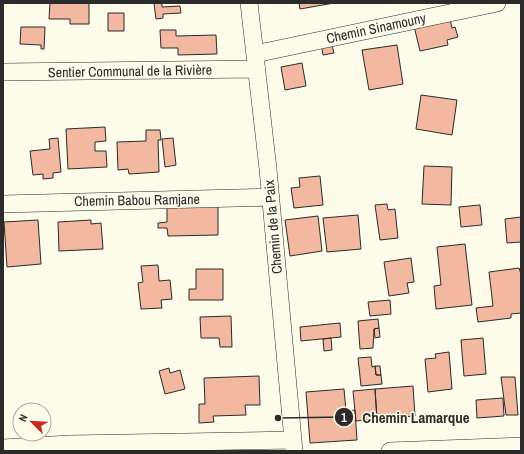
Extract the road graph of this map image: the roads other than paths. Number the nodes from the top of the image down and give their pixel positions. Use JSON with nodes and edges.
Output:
{"nodes":[{"id":1,"x":249,"y":3,"type":"edge"},
{"id":2,"x":497,"y":3,"type":"edge"},
{"id":3,"x":256,"y":62,"type":"junction"},
{"id":4,"x":3,"y":72,"type":"edge"},
{"id":5,"x":270,"y":197,"type":"junction"},
{"id":6,"x":3,"y":204,"type":"edge"},
{"id":7,"x":294,"y":446,"type":"edge"},
{"id":8,"x":521,"y":446,"type":"edge"},
{"id":9,"x":3,"y":448,"type":"edge"},
{"id":10,"x":390,"y":451,"type":"edge"}],
"edges":[{"from":1,"to":3,"type":"street","name":"Chemin de la Paix"},
{"from":2,"to":3,"type":"street","name":"Chemin Sinamouny"},
{"from":3,"to":4,"type":"street","name":"Sentier Communal de la Rivière"},
{"from":3,"to":5,"type":"street","name":"Chemin de la Paix"},
{"from":5,"to":6,"type":"street","name":"Chemin Babou Ramjane"},
{"from":5,"to":7,"type":"street","name":"Chemin de la Paix"},
{"from":7,"to":9,"type":"street"},
{"from":8,"to":10,"type":"street"}]}
